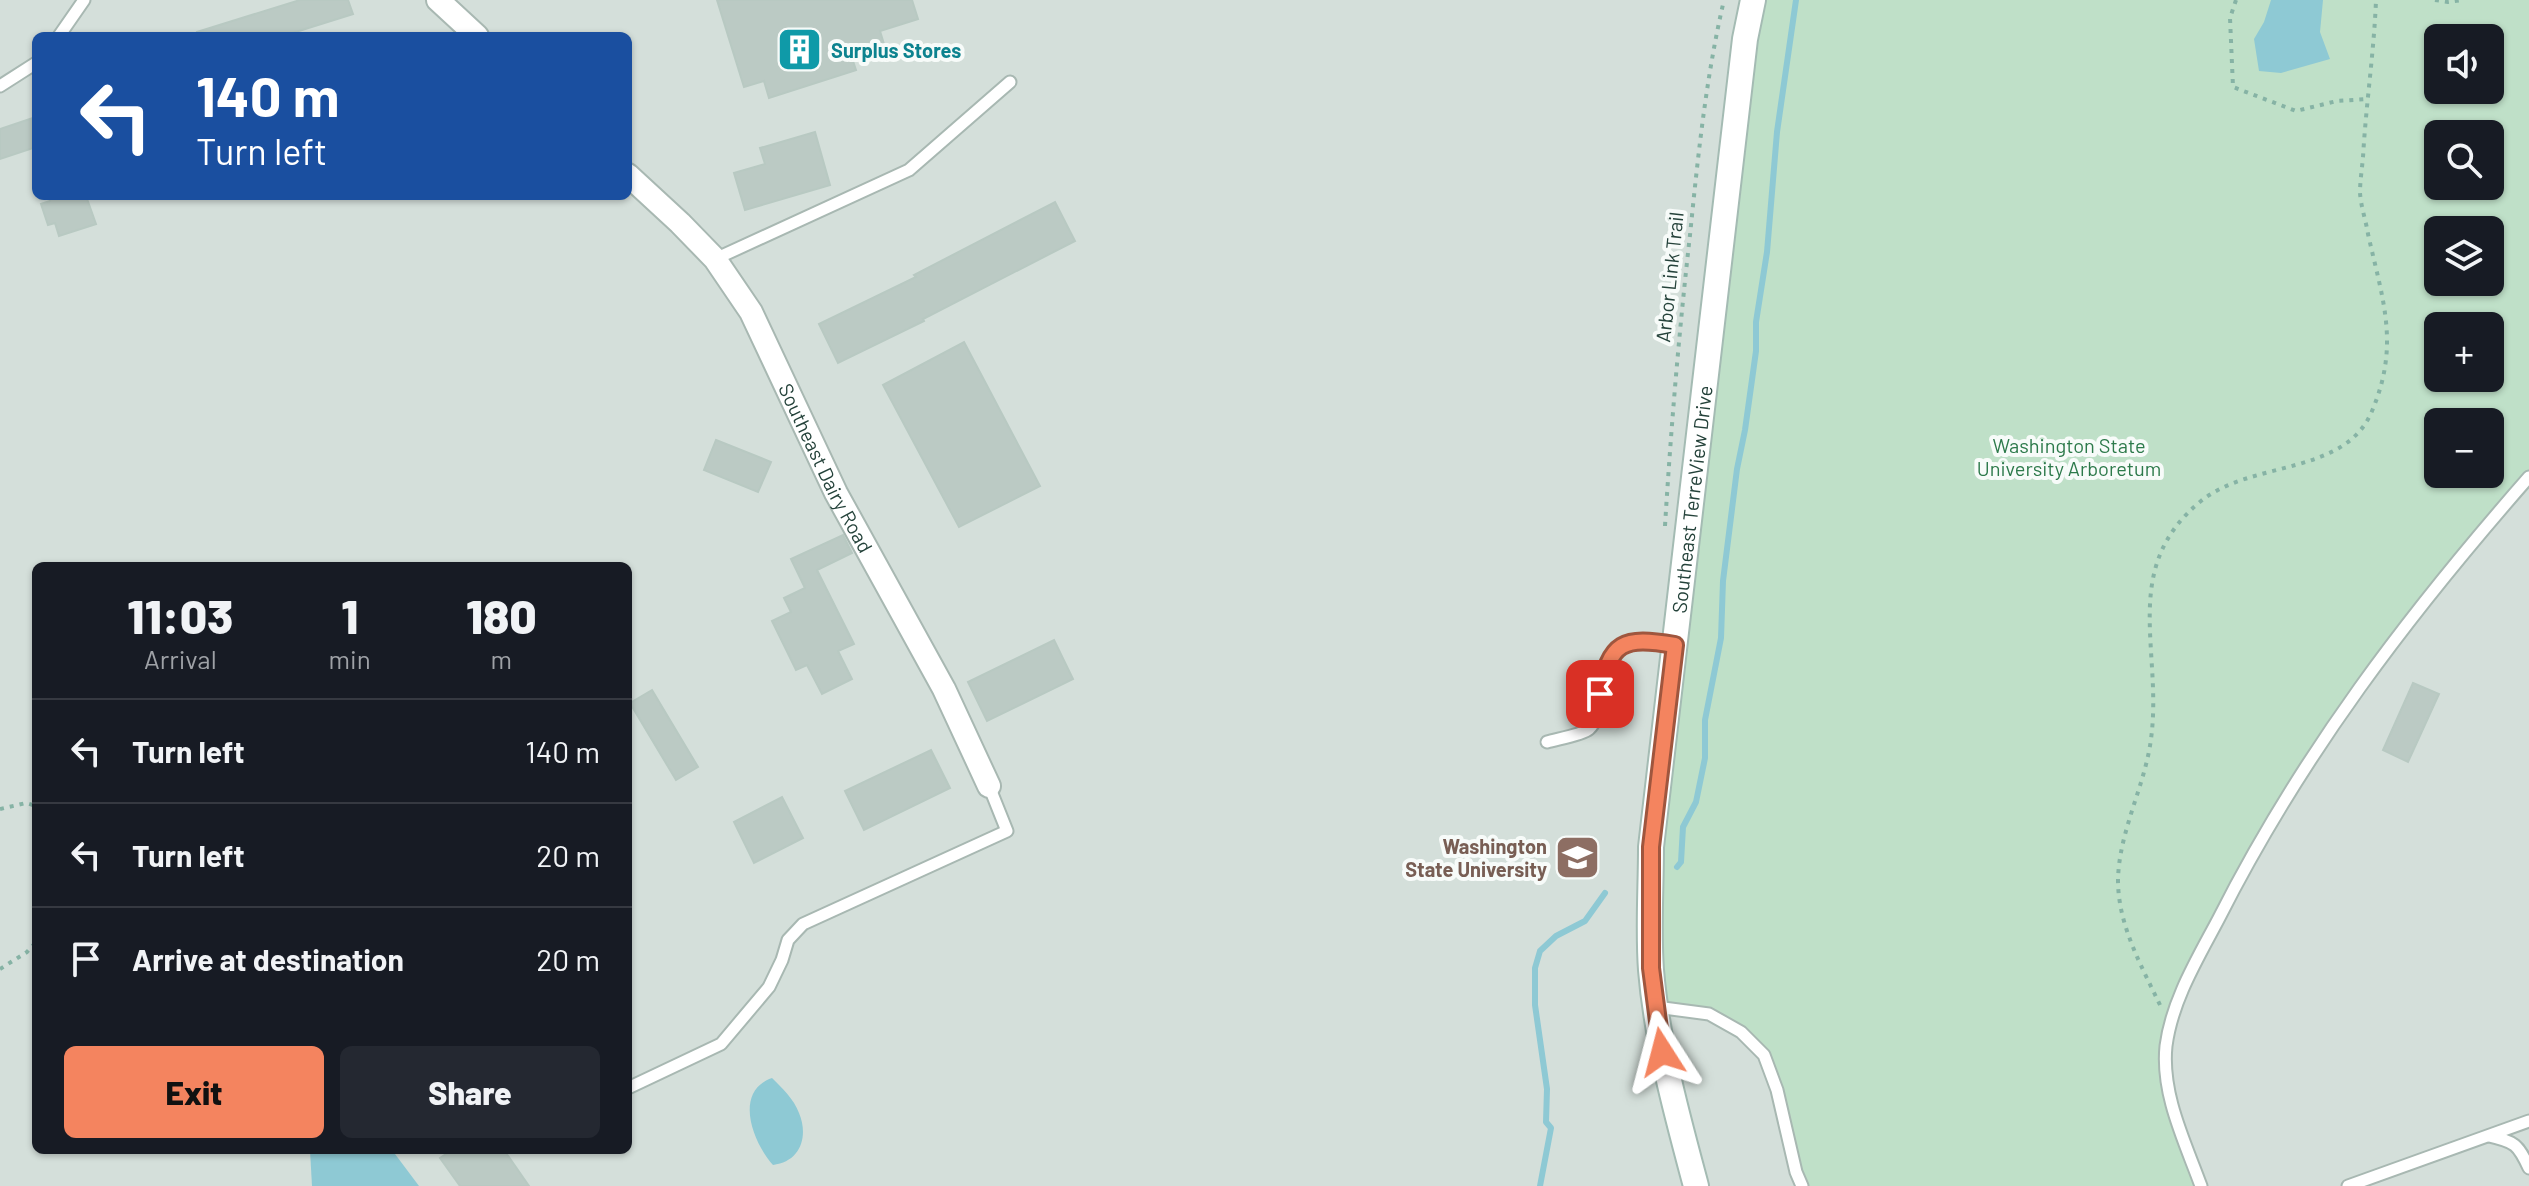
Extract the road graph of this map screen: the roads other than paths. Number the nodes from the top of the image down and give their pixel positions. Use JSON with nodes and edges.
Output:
{"nodes":[{"id":1,"x":84,"y":0,"type":"edge"},
{"id":2,"x":438,"y":0,"type":"edge"},
{"id":3,"x":1753,"y":0,"type":"edge"},
{"id":4,"x":62,"y":32,"type":"edge"},
{"id":5,"x":473,"y":32,"type":"edge"},
{"id":6,"x":32,"y":66,"type":"edge"},
{"id":7,"x":1010,"y":82,"type":"dead end"},
{"id":8,"x":0,"y":86,"type":"edge"},
{"id":9,"x":632,"y":179,"type":"edge"},
{"id":10,"x":715,"y":259,"type":"junction"},
{"id":11,"x":2529,"y":477,"type":"edge"},
{"id":12,"x":1675,"y":645,"type":"junction"},
{"id":13,"x":1547,"y":742,"type":"dead end"},
{"id":14,"x":989,"y":786,"type":"joint"},
{"id":15,"x":1656,"y":1007,"type":"junction"},
{"id":16,"x":632,"y":1086,"type":"edge"},
{"id":17,"x":2529,"y":1121,"type":"edge"},
{"id":18,"x":2488,"y":1136,"type":"junction"},
{"id":19,"x":2529,"y":1168,"type":"edge"},
{"id":20,"x":1696,"y":1186,"type":"edge"},
{"id":21,"x":1802,"y":1186,"type":"edge"},
{"id":22,"x":2201,"y":1186,"type":"edge"},
{"id":23,"x":2348,"y":1186,"type":"edge"}],
"edges":[{"from":1,"to":4,"type":"lane"},
{"from":2,"to":5,"type":"street"},
{"from":3,"to":12,"type":"main road","name":"Southeast TerreView Drive"},
{"from":6,"to":8,"type":"lane"},
{"from":7,"to":10,"type":"lane"},
{"from":9,"to":10,"type":"street","name":"Southeast Dairy Road"},
{"from":10,"to":14,"type":"street","name":"Southeast Dairy Road"},
{"from":11,"to":22,"type":"lane"},
{"from":12,"to":13,"type":"lane"},
{"from":12,"to":15,"type":"main road","name":"Southeast TerreView Drive"},
{"from":14,"to":16,"type":"lane"},
{"from":15,"to":20,"type":"main road","name":"Southeast TerreView Drive"},
{"from":15,"to":21,"type":"lane"},
{"from":17,"to":18,"type":"lane"},
{"from":18,"to":19,"type":"lane"},
{"from":18,"to":23,"type":"lane"}]}
